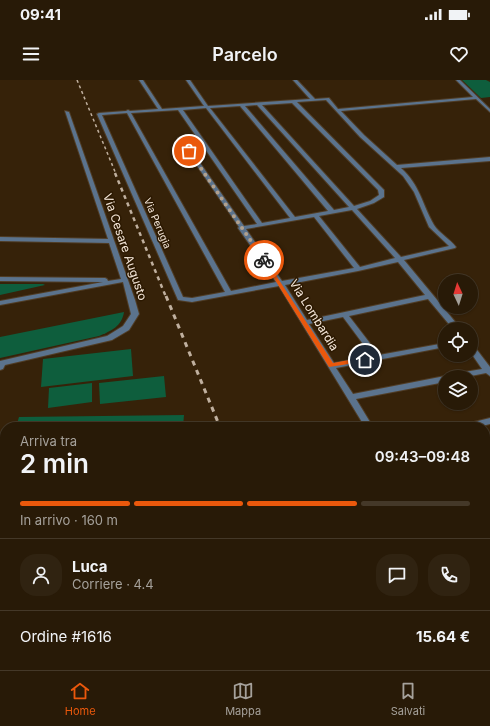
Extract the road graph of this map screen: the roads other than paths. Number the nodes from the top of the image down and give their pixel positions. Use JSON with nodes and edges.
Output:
{"nodes":[{"id":1,"x":141,"y":80,"type":"edge"},
{"id":2,"x":188,"y":80,"type":"edge"},
{"id":3,"x":294,"y":80,"type":"edge"},
{"id":4,"x":458,"y":80,"type":"edge"},
{"id":5,"x":477,"y":98,"type":"junction"},
{"id":6,"x":314,"y":100,"type":"junction"},
{"id":7,"x":293,"y":101,"type":"junction"},
{"id":8,"x":490,"y":102,"type":"edge"},
{"id":9,"x":258,"y":103,"type":"junction"},
{"id":10,"x":482,"y":103,"type":"junction"},
{"id":11,"x":241,"y":104,"type":"junction"},
{"id":12,"x":206,"y":106,"type":"junction"},
{"id":13,"x":179,"y":108,"type":"junction"},
{"id":14,"x":160,"y":109,"type":"junction"},
{"id":15,"x":337,"y":110,"type":"junction"},
{"id":16,"x":128,"y":111,"type":"junction"},
{"id":17,"x":490,"y":111,"type":"edge"},
{"id":18,"x":67,"y":112,"type":"dead end"},
{"id":19,"x":180,"y":138,"type":"dead end"},
{"id":20,"x":490,"y":159,"type":"edge"},
{"id":21,"x":397,"y":167,"type":"junction"},
{"id":22,"x":352,"y":208,"type":"junction"},
{"id":23,"x":332,"y":212,"type":"junction"},
{"id":24,"x":315,"y":215,"type":"junction"},
{"id":25,"x":293,"y":218,"type":"junction"},
{"id":26,"x":260,"y":224,"type":"junction"},
{"id":27,"x":241,"y":228,"type":"junction"},
{"id":28,"x":0,"y":239,"type":"edge"},
{"id":29,"x":111,"y":241,"type":"junction"},
{"id":30,"x":400,"y":260,"type":"junction"},
{"id":31,"x":358,"y":269,"type":"junction"},
{"id":32,"x":0,"y":280,"type":"edge"},
{"id":33,"x":58,"y":280,"type":"junction"},
{"id":34,"x":125,"y":280,"type":"junction"},
{"id":35,"x":281,"y":284,"type":"junction"},
{"id":36,"x":229,"y":293,"type":"junction"},
{"id":37,"x":53,"y":294,"type":"junction"},
{"id":38,"x":431,"y":296,"type":"junction"},
{"id":39,"x":0,"y":303,"type":"edge"},
{"id":40,"x":344,"y":314,"type":"junction"},
{"id":41,"x":304,"y":322,"type":"junction"},
{"id":42,"x":451,"y":322,"type":"edge"},
{"id":43,"x":438,"y":346,"type":"edge"},
{"id":44,"x":376,"y":357,"type":"junction"},
{"id":45,"x":478,"y":357,"type":"edge"},
{"id":46,"x":1,"y":364,"type":"edge"},
{"id":47,"x":331,"y":366,"type":"junction"},
{"id":48,"x":489,"y":371,"type":"edge"},
{"id":49,"x":478,"y":373,"type":"edge"},
{"id":50,"x":438,"y":379,"type":"edge"},
{"id":51,"x":351,"y":398,"type":"junction"},
{"id":52,"x":366,"y":422,"type":"edge"}],
"edges":[{"from":1,"to":14,"type":"street"},
{"from":2,"to":12,"type":"street"},
{"from":3,"to":6,"type":"street"},
{"from":4,"to":5,"type":"street"},
{"from":5,"to":10,"type":"street"},
{"from":5,"to":15,"type":"street"},
{"from":6,"to":7,"type":"street"},
{"from":6,"to":15,"type":"street"},
{"from":7,"to":9,"type":"street"},
{"from":7,"to":22,"type":"street"},
{"from":8,"to":10,"type":"street"},
{"from":9,"to":11,"type":"street"},
{"from":9,"to":22,"type":"street"},
{"from":10,"to":17,"type":"street"},
{"from":11,"to":12,"type":"street"},
{"from":11,"to":23,"type":"street"},
{"from":12,"to":13,"type":"street"},
{"from":12,"to":25,"type":"street"},
{"from":13,"to":14,"type":"street"},
{"from":13,"to":26,"type":"street"},
{"from":14,"to":16,"type":"street"},
{"from":15,"to":21,"type":"street"},
{"from":16,"to":36,"type":"street"},
{"from":16,"to":36,"type":"street","name":"Via Perugia"},
{"from":18,"to":29,"type":"street","name":"Via Cesare Augusto"},
{"from":19,"to":27,"type":"street","name":"Via Lombardia"},
{"from":20,"to":21,"type":"street"},
{"from":21,"to":30,"type":"street","name":"Via Perugia"},
{"from":22,"to":23,"type":"street"},
{"from":22,"to":30,"type":"street"},
{"from":23,"to":24,"type":"street"},
{"from":24,"to":25,"type":"street"},
{"from":24,"to":31,"type":"street"},
{"from":25,"to":26,"type":"street"},
{"from":26,"to":27,"type":"street"},
{"from":27,"to":35,"type":"street","name":"Via Lombardia"},
{"from":28,"to":29,"type":"street"},
{"from":29,"to":34,"type":"street","name":"Via Cesare Augusto"},
{"from":30,"to":31,"type":"street","name":"Via Perugia"},
{"from":30,"to":38,"type":"street"},
{"from":31,"to":35,"type":"street","name":"Via Perugia"},
{"from":32,"to":33,"type":"street"},
{"from":33,"to":34,"type":"street"},
{"from":33,"to":37,"type":"street"},
{"from":34,"to":37,"type":"street"},
{"from":34,"to":46,"type":"street","name":"Via Cesare Augusto"},
{"from":35,"to":36,"type":"street","name":"Via Perugia"},
{"from":35,"to":41,"type":"street","name":"Via Lombardia"},
{"from":37,"to":39,"type":"street"},
{"from":38,"to":40,"type":"street"},
{"from":38,"to":42,"type":"street"},
{"from":40,"to":41,"type":"street"},
{"from":40,"to":44,"type":"street"},
{"from":41,"to":47,"type":"street","name":"Via Lombardia"},
{"from":43,"to":44,"type":"street"},
{"from":44,"to":47,"type":"street"},
{"from":45,"to":48,"type":"street"},
{"from":47,"to":51,"type":"street","name":"Via Lombardia"},
{"from":48,"to":49,"type":"street"},
{"from":50,"to":51,"type":"street"},
{"from":51,"to":52,"type":"street","name":"Via Lombardia"}]}
